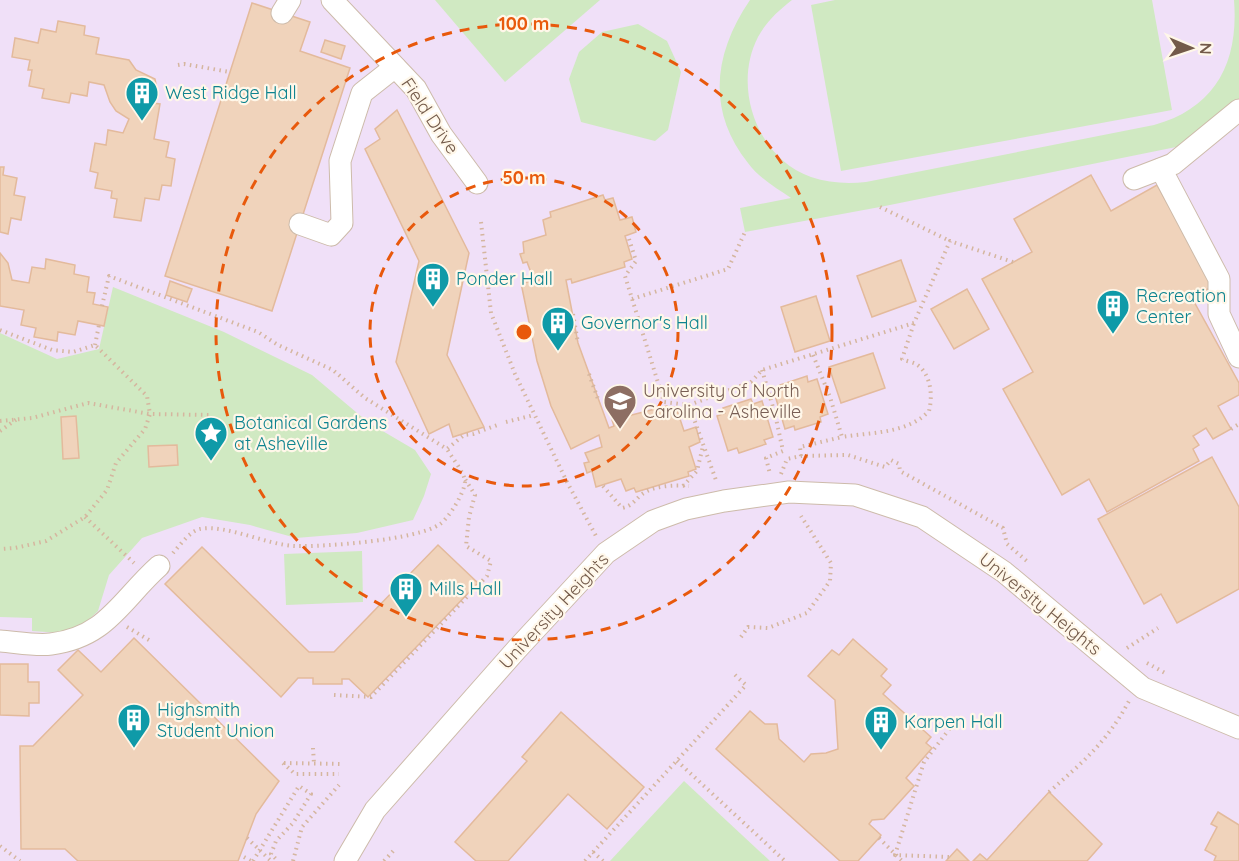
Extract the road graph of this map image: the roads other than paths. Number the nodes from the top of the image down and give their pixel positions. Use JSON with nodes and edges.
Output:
{"nodes":[{"id":1,"x":332,"y":0,"type":"edge"},
{"id":2,"x":395,"y":67,"type":"junction"},
{"id":3,"x":1239,"y":110,"type":"edge"},
{"id":4,"x":1161,"y":169,"type":"junction"},
{"id":5,"x":1134,"y":179,"type":"dead end"},
{"id":6,"x":477,"y":183,"type":"dead end"},
{"id":7,"x":300,"y":224,"type":"dead end"},
{"id":8,"x":1239,"y":357,"type":"edge"},
{"id":9,"x":154,"y":571,"type":"road end"},
{"id":10,"x":0,"y":641,"type":"edge"},
{"id":11,"x":1239,"y":728,"type":"edge"},
{"id":12,"x":345,"y":861,"type":"edge"}],
"edges":[{"from":1,"to":2,"type":"street","name":"Field Drive"},
{"from":2,"to":6,"type":"street","name":"Field Drive"},
{"from":2,"to":7,"type":"street"},
{"from":3,"to":4,"type":"street"},
{"from":4,"to":5,"type":"street"},
{"from":4,"to":8,"type":"street"},
{"from":9,"to":10,"type":"street"},
{"from":11,"to":12,"type":"street","name":"University Heights"}]}
